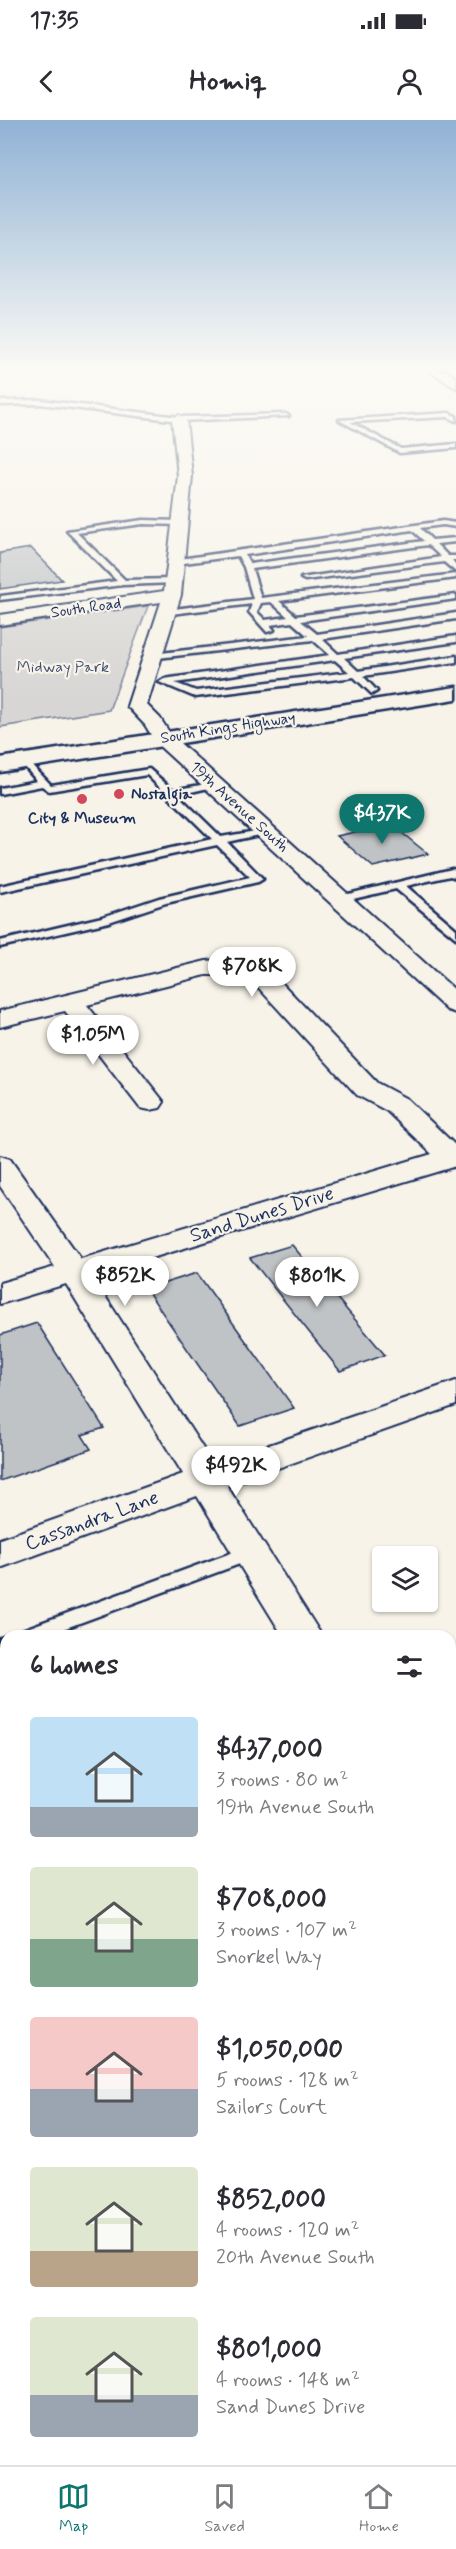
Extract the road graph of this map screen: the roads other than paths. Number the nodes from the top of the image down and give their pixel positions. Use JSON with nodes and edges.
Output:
{"nodes":[{"id":1,"x":185,"y":480,"type":"edge"},
{"id":2,"x":180,"y":523,"type":"junction"},
{"id":3,"x":456,"y":525,"type":"edge"},
{"id":4,"x":414,"y":527,"type":"junction"},
{"id":5,"x":370,"y":534,"type":"junction"},
{"id":6,"x":456,"y":540,"type":"edge"},
{"id":7,"x":326,"y":541,"type":"junction"},
{"id":8,"x":430,"y":542,"type":"junction"},
{"id":9,"x":277,"y":548,"type":"junction"},
{"id":10,"x":386,"y":548,"type":"junction"},
{"id":11,"x":240,"y":553,"type":"junction"},
{"id":12,"x":339,"y":554,"type":"junction"},
{"id":13,"x":452,"y":558,"type":"edge"},
{"id":14,"x":176,"y":562,"type":"junction"},
{"id":15,"x":288,"y":562,"type":"junction"},
{"id":16,"x":403,"y":564,"type":"junction"},
{"id":17,"x":248,"y":567,"type":"junction"},
{"id":18,"x":456,"y":570,"type":"edge"},
{"id":19,"x":357,"y":571,"type":"junction"},
{"id":20,"x":456,"y":576,"type":"edge"},
{"id":21,"x":305,"y":578,"type":"junction"},
{"id":22,"x":420,"y":581,"type":"junction"},
{"id":23,"x":123,"y":583,"type":"junction"},
{"id":24,"x":374,"y":586,"type":"junction"},
{"id":25,"x":173,"y":588,"type":"junction"},
{"id":26,"x":322,"y":593,"type":"junction"},
{"id":27,"x":456,"y":597,"type":"edge"},
{"id":28,"x":2,"y":598,"type":"dead end"},
{"id":29,"x":272,"y":599,"type":"junction"},
{"id":30,"x":258,"y":601,"type":"junction"},
{"id":31,"x":166,"y":613,"type":"junction"},
{"id":32,"x":456,"y":616,"type":"edge"},
{"id":33,"x":294,"y":619,"type":"junction"},
{"id":34,"x":0,"y":620,"type":"edge"},
{"id":35,"x":264,"y":623,"type":"junction"},
{"id":36,"x":314,"y":637,"type":"junction"},
{"id":37,"x":456,"y":639,"type":"edge"},
{"id":38,"x":292,"y":652,"type":"junction"},
{"id":39,"x":336,"y":656,"type":"junction"},
{"id":40,"x":152,"y":657,"type":"junction"},
{"id":41,"x":456,"y":659,"type":"edge"},
{"id":42,"x":356,"y":674,"type":"junction"},
{"id":43,"x":456,"y":679,"type":"edge"},
{"id":44,"x":144,"y":681,"type":"junction"},
{"id":45,"x":164,"y":682,"type":"junction"},
{"id":46,"x":372,"y":691,"type":"junction"},
{"id":47,"x":456,"y":693,"type":"edge"},
{"id":48,"x":158,"y":730,"type":"junction"},
{"id":49,"x":12,"y":742,"type":"dead end"},
{"id":50,"x":24,"y":760,"type":"junction"},
{"id":51,"x":0,"y":765,"type":"edge"},
{"id":52,"x":43,"y":783,"type":"junction"},
{"id":53,"x":213,"y":784,"type":"junction"},
{"id":54,"x":0,"y":791,"type":"edge"},
{"id":55,"x":171,"y":793,"type":"junction"},
{"id":56,"x":264,"y":831,"type":"junction"},
{"id":57,"x":219,"y":840,"type":"junction"},
{"id":58,"x":456,"y":875,"type":"edge"},
{"id":59,"x":398,"y":885,"type":"junction"},
{"id":60,"x":0,"y":889,"type":"edge"},
{"id":61,"x":339,"y":899,"type":"junction"},
{"id":62,"x":456,"y":935,"type":"edge"},
{"id":63,"x":0,"y":944,"type":"edge"},
{"id":64,"x":72,"y":1003,"type":"junction"},
{"id":65,"x":456,"y":1005,"type":"edge"},
{"id":66,"x":0,"y":1019,"type":"edge"},
{"id":67,"x":150,"y":1102,"type":"dead end"},
{"id":68,"x":454,"y":1157,"type":"edge"},
{"id":69,"x":0,"y":1164,"type":"edge"},
{"id":70,"x":74,"y":1272,"type":"junction"},
{"id":71,"x":0,"y":1294,"type":"edge"},
{"id":72,"x":456,"y":1393,"type":"edge"},
{"id":73,"x":204,"y":1480,"type":"junction"},
{"id":74,"x":250,"y":1553,"type":"junction"},
{"id":75,"x":0,"y":1554,"type":"edge"},
{"id":76,"x":41,"y":1630,"type":"edge"},
{"id":77,"x":299,"y":1630,"type":"edge"}],
"edges":[{"from":1,"to":2,"type":"street","name":"19th Avenue South"},
{"from":2,"to":14,"type":"street","name":"19th Avenue South"},
{"from":2,"to":23,"type":"lane"},
{"from":3,"to":4,"type":"lane"},
{"from":4,"to":5,"type":"lane"},
{"from":4,"to":8,"type":"lane"},
{"from":5,"to":7,"type":"lane"},
{"from":5,"to":10,"type":"lane"},
{"from":6,"to":8,"type":"lane"},
{"from":7,"to":9,"type":"lane"},
{"from":7,"to":12,"type":"lane"},
{"from":8,"to":10,"type":"lane"},
{"from":8,"to":13,"type":"lane"},
{"from":9,"to":11,"type":"lane"},
{"from":9,"to":15,"type":"lane"},
{"from":10,"to":12,"type":"lane"},
{"from":10,"to":16,"type":"lane"},
{"from":11,"to":14,"type":"lane"},
{"from":11,"to":17,"type":"lane"},
{"from":12,"to":15,"type":"lane"},
{"from":12,"to":19,"type":"lane"},
{"from":13,"to":16,"type":"lane"},
{"from":13,"to":18,"type":"lane"},
{"from":14,"to":25,"type":"street","name":"19th Avenue South"},
{"from":15,"to":17,"type":"lane"},
{"from":15,"to":21,"type":"lane"},
{"from":16,"to":19,"type":"lane"},
{"from":16,"to":22,"type":"lane"},
{"from":17,"to":30,"type":"lane"},
{"from":19,"to":21,"type":"lane"},
{"from":19,"to":24,"type":"lane"},
{"from":20,"to":22,"type":"lane"},
{"from":21,"to":26,"type":"lane"},
{"from":22,"to":24,"type":"lane"},
{"from":23,"to":25,"type":"lane"},
{"from":23,"to":28,"type":"lane"},
{"from":24,"to":26,"type":"lane"},
{"from":25,"to":31,"type":"street","name":"19th Avenue South"},
{"from":25,"to":34,"type":"street","name":"South Road"},
{"from":26,"to":29,"type":"lane"},
{"from":27,"to":33,"type":"lane"},
{"from":29,"to":30,"type":"lane"},
{"from":29,"to":33,"type":"lane"},
{"from":30,"to":31,"type":"lane"},
{"from":30,"to":35,"type":"lane"},
{"from":31,"to":40,"type":"street","name":"19th Avenue South"},
{"from":32,"to":36,"type":"lane"},
{"from":33,"to":35,"type":"lane"},
{"from":33,"to":36,"type":"lane"},
{"from":35,"to":38,"type":"lane"},
{"from":36,"to":38,"type":"lane"},
{"from":36,"to":39,"type":"lane"},
{"from":37,"to":39,"type":"lane"},
{"from":38,"to":39,"type":"lane"},
{"from":38,"to":40,"type":"lane"},
{"from":38,"to":45,"type":"lane"},
{"from":39,"to":42,"type":"lane"},
{"from":40,"to":44,"type":"street","name":"19th Avenue South"},
{"from":41,"to":42,"type":"lane"},
{"from":42,"to":45,"type":"lane"},
{"from":42,"to":46,"type":"lane"},
{"from":43,"to":46,"type":"main road","name":"South Kings Highway"},
{"from":44,"to":45,"type":"lane"},
{"from":44,"to":48,"type":"street","name":"19th Avenue South"},
{"from":46,"to":48,"type":"main road","name":"South Kings Highway"},
{"from":47,"to":48,"type":"main road","name":"South Kings Highway"},
{"from":48,"to":49,"type":"main road","name":"South Kings Highway"},
{"from":48,"to":50,"type":"main road","name":"South Kings Highway"},
{"from":48,"to":53,"type":"street","name":"19th Avenue South"},
{"from":50,"to":51,"type":"main road","name":"South Kings Highway"},
{"from":50,"to":52,"type":"lane"},
{"from":52,"to":54,"type":"lane"},
{"from":52,"to":55,"type":"lane"},
{"from":53,"to":55,"type":"lane"},
{"from":53,"to":56,"type":"street","name":"19th Avenue South"},
{"from":55,"to":57,"type":"lane"},
{"from":56,"to":57,"type":"lane"},
{"from":56,"to":61,"type":"street","name":"19th Avenue South"},
{"from":57,"to":60,"type":"lane"},
{"from":57,"to":63,"type":"lane"},
{"from":58,"to":59,"type":"lane"},
{"from":59,"to":61,"type":"lane"},
{"from":59,"to":62,"type":"lane"},
{"from":61,"to":65,"type":"street","name":"19th Avenue South"},
{"from":64,"to":66,"type":"street"},
{"from":64,"to":67,"type":"street"},
{"from":64,"to":68,"type":"street"},
{"from":68,"to":70,"type":"street","name":"Sand Dunes Drive"},
{"from":69,"to":70,"type":"street"},
{"from":70,"to":71,"type":"street","name":"Sand Dunes Drive"},
{"from":70,"to":73,"type":"street"},
{"from":72,"to":73,"type":"street","name":"Cassandra Lane"},
{"from":73,"to":74,"type":"street"},
{"from":73,"to":75,"type":"street","name":"Cassandra Lane"},
{"from":74,"to":76,"type":"lane"},
{"from":74,"to":77,"type":"street"}]}
